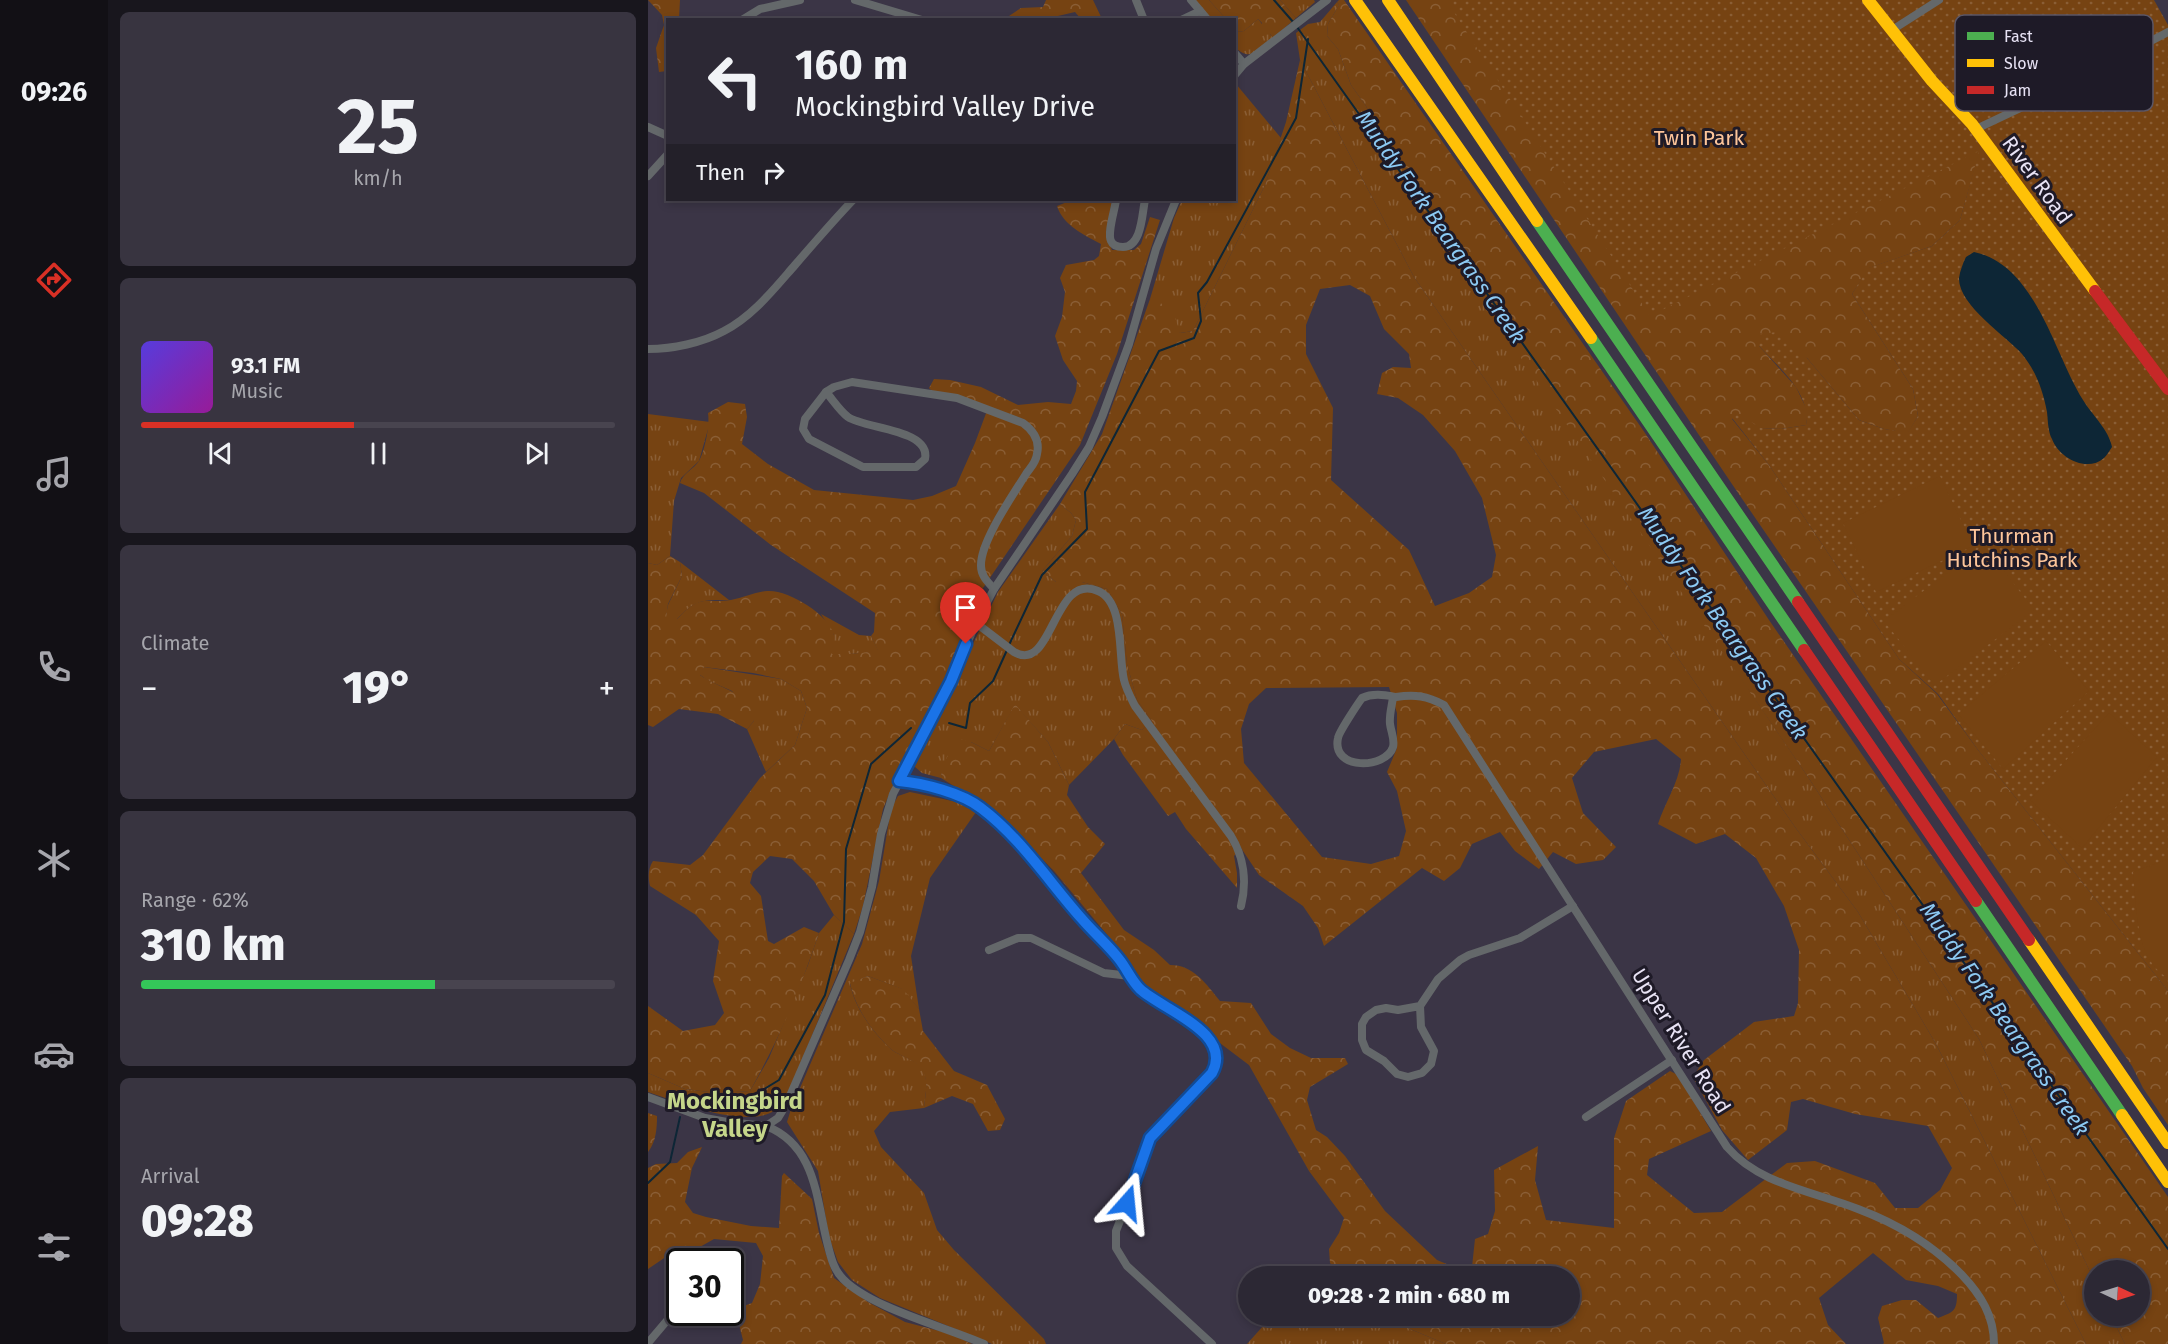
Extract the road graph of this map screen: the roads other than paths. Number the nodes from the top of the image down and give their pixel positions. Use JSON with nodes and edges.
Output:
{"nodes":[{"id":1,"x":800,"y":0,"type":"edge"},
{"id":2,"x":855,"y":0,"type":"edge"},
{"id":3,"x":1136,"y":0,"type":"edge"},
{"id":4,"x":1191,"y":0,"type":"edge"},
{"id":5,"x":1327,"y":0,"type":"edge"},
{"id":6,"x":1355,"y":0,"type":"edge"},
{"id":7,"x":1868,"y":0,"type":"edge"},
{"id":8,"x":1939,"y":0,"type":"edge"},
{"id":9,"x":1389,"y":2,"type":"edge"},
{"id":10,"x":1200,"y":11,"type":"junction"},
{"id":11,"x":745,"y":18,"type":"edge"},
{"id":12,"x":915,"y":18,"type":"edge"},
{"id":13,"x":1142,"y":18,"type":"edge"},
{"id":14,"x":1185,"y":18,"type":"edge"},
{"id":15,"x":1206,"y":18,"type":"edge"},
{"id":16,"x":1892,"y":30,"type":"junction"},
{"id":17,"x":2168,"y":32,"type":"edge"},
{"id":18,"x":2153,"y":40,"type":"edge"},
{"id":19,"x":1236,"y":54,"type":"edge"},
{"id":20,"x":1244,"y":64,"type":"junction"},
{"id":21,"x":1236,"y":74,"type":"edge"},
{"id":22,"x":1955,"y":106,"type":"edge"},
{"id":23,"x":1960,"y":111,"type":"edge"},
{"id":24,"x":2014,"y":111,"type":"edge"},
{"id":25,"x":648,"y":127,"type":"edge"},
{"id":26,"x":1976,"y":129,"type":"junction"},
{"id":27,"x":666,"y":135,"type":"edge"},
{"id":28,"x":666,"y":156,"type":"edge"},
{"id":29,"x":648,"y":176,"type":"edge"},
{"id":30,"x":852,"y":201,"type":"edge"},
{"id":31,"x":1116,"y":201,"type":"edge"},
{"id":32,"x":1145,"y":201,"type":"edge"},
{"id":33,"x":1176,"y":201,"type":"edge"},
{"id":34,"x":648,"y":349,"type":"edge"},
{"id":35,"x":2168,"y":389,"type":"edge"},
{"id":36,"x":826,"y":393,"type":"junction"},
{"id":37,"x":994,"y":589,"type":"junction"},
{"id":38,"x":976,"y":623,"type":"junction"},
{"id":39,"x":1394,"y":697,"type":"junction"},
{"id":40,"x":899,"y":781,"type":"junction"},
{"id":41,"x":1241,"y":906,"type":"dead end"},
{"id":42,"x":1573,"y":906,"type":"junction"},
{"id":43,"x":989,"y":950,"type":"dead end"},
{"id":44,"x":1130,"y":976,"type":"junction"},
{"id":45,"x":1420,"y":1006,"type":"junction"},
{"id":46,"x":1672,"y":1060,"type":"junction"},
{"id":47,"x":648,"y":1097,"type":"edge"},
{"id":48,"x":1586,"y":1117,"type":"dead end"},
{"id":49,"x":766,"y":1126,"type":"junction"},
{"id":50,"x":2168,"y":1143,"type":"edge"},
{"id":51,"x":2168,"y":1182,"type":"edge"},
{"id":52,"x":666,"y":1322,"type":"edge"},
{"id":53,"x":648,"y":1343,"type":"edge"},
{"id":54,"x":984,"y":1344,"type":"edge"},
{"id":55,"x":1212,"y":1344,"type":"edge"},
{"id":56,"x":1994,"y":1344,"type":"edge"}],
"edges":[{"from":1,"to":11,"type":"street"},
{"from":2,"to":12,"type":"street"},
{"from":3,"to":13,"type":"street"},
{"from":4,"to":10,"type":"street"},
{"from":5,"to":20,"type":"street"},
{"from":6,"to":51,"type":"main road"},
{"from":7,"to":16,"type":"main road","name":"River Road"},
{"from":8,"to":16,"type":"street"},
{"from":9,"to":50,"type":"main road"},
{"from":10,"to":14,"type":"street"},
{"from":10,"to":15,"type":"street"},
{"from":16,"to":22,"type":"main road","name":"River Road"},
{"from":17,"to":18,"type":"street"},
{"from":19,"to":20,"type":"street"},
{"from":20,"to":21,"type":"street"},
{"from":23,"to":26,"type":"main road","name":"River Road"},
{"from":24,"to":26,"type":"street"},
{"from":25,"to":27,"type":"street"},
{"from":26,"to":35,"type":"main road","name":"River Road"},
{"from":28,"to":29,"type":"street"},
{"from":30,"to":34,"type":"street"},
{"from":31,"to":32,"type":"street"},
{"from":33,"to":37,"type":"street"},
{"from":36,"to":36,"type":"street"},
{"from":36,"to":37,"type":"street"},
{"from":37,"to":38,"type":"street"},
{"from":38,"to":40,"type":"street"},
{"from":38,"to":41,"type":"street"},
{"from":39,"to":39,"type":"street","name":"Upper River Road"},
{"from":39,"to":42,"type":"street","name":"Upper River Road"},
{"from":40,"to":44,"type":"street"},
{"from":40,"to":49,"type":"street"},
{"from":42,"to":45,"type":"street"},
{"from":42,"to":46,"type":"street","name":"Upper River Road"},
{"from":43,"to":44,"type":"street"},
{"from":44,"to":55,"type":"street"},
{"from":45,"to":45,"type":"street"},
{"from":46,"to":48,"type":"street"},
{"from":46,"to":56,"type":"street","name":"Upper River Road"},
{"from":47,"to":49,"type":"street"},
{"from":49,"to":54,"type":"street"},
{"from":52,"to":53,"type":"street"}]}
